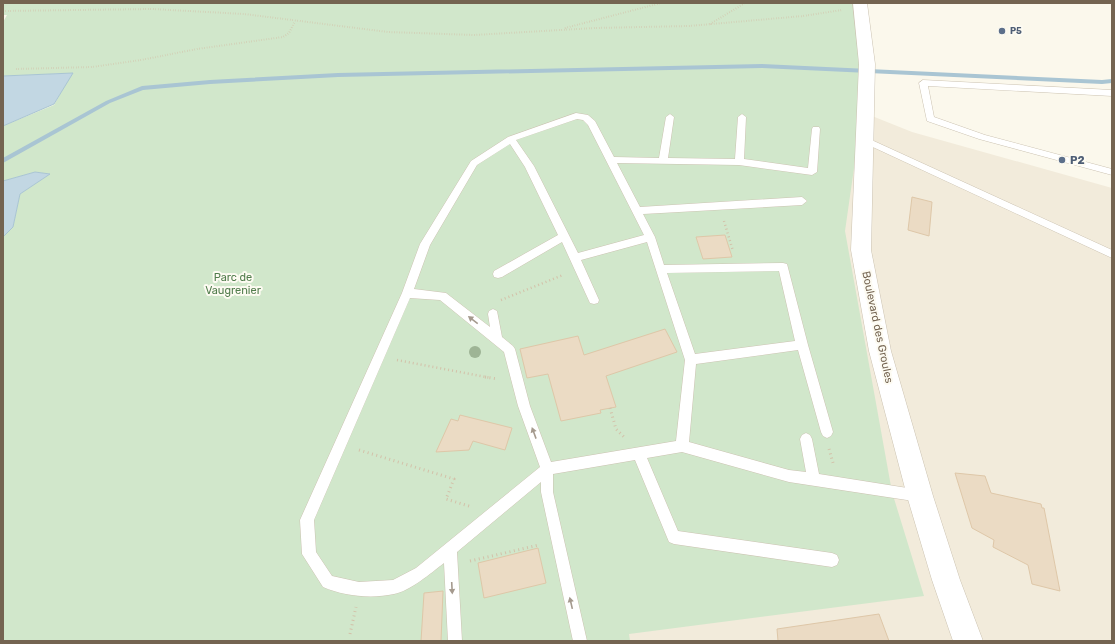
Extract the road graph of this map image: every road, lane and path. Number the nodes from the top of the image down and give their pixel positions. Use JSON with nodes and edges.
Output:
{"nodes":[{"id":1,"x":661,"y":3,"type":"edge"},
{"id":2,"x":746,"y":3,"type":"edge"},
{"id":3,"x":860,"y":5,"type":"edge"},
{"id":4,"x":3,"y":11,"type":"edge"},
{"id":5,"x":295,"y":20,"type":"junction"},
{"id":6,"x":708,"y":25,"type":"junction"},
{"id":7,"x":558,"y":30,"type":"junction"},
{"id":8,"x":16,"y":69,"type":"dead end"},
{"id":9,"x":1112,"y":93,"type":"edge"},
{"id":10,"x":742,"y":116,"type":"dead end"},
{"id":11,"x":670,"y":117,"type":"dead end"},
{"id":12,"x":816,"y":129,"type":"dead end"},
{"id":13,"x":511,"y":139,"type":"junction"},
{"id":14,"x":865,"y":140,"type":"junction"},
{"id":15,"x":611,"y":160,"type":"junction"},
{"id":16,"x":663,"y":161,"type":"junction"},
{"id":17,"x":739,"y":162,"type":"junction"},
{"id":18,"x":1112,"y":172,"type":"edge"},
{"id":19,"x":802,"y":201,"type":"dead end"},
{"id":20,"x":637,"y":210,"type":"junction"},
{"id":21,"x":726,"y":227,"type":"dead end"},
{"id":22,"x":564,"y":236,"type":"junction"},
{"id":23,"x":650,"y":236,"type":"junction"},
{"id":24,"x":729,"y":236,"type":"dead end"},
{"id":25,"x":1112,"y":254,"type":"edge"},
{"id":26,"x":575,"y":258,"type":"junction"},
{"id":27,"x":580,"y":269,"type":"junction"},
{"id":28,"x":660,"y":269,"type":"junction"},
{"id":29,"x":498,"y":274,"type":"dead end"},
{"id":30,"x":407,"y":293,"type":"junction"},
{"id":31,"x":594,"y":300,"type":"dead end"},
{"id":32,"x":493,"y":314,"type":"joint"},
{"id":33,"x":497,"y":339,"type":"junction"},
{"id":34,"x":802,"y":345,"type":"junction"},
{"id":35,"x":691,"y":360,"type":"junction"},
{"id":36,"x":414,"y":363,"type":"dead end"},
{"id":37,"x":474,"y":374,"type":"dead end"},
{"id":38,"x":610,"y":408,"type":"dead end"},
{"id":39,"x":827,"y":432,"type":"dead end"},
{"id":40,"x":806,"y":440,"type":"dead end"},
{"id":41,"x":682,"y":446,"type":"junction"},
{"id":42,"x":367,"y":452,"type":"dead end"},
{"id":43,"x":639,"y":454,"type":"junction"},
{"id":44,"x":547,"y":469,"type":"junction"},
{"id":45,"x":814,"y":480,"type":"junction"},
{"id":46,"x":920,"y":496,"type":"junction"},
{"id":47,"x":494,"y":513,"type":"junction"},
{"id":48,"x":557,"y":541,"type":"junction"},
{"id":49,"x":450,"y":549,"type":"junction"},
{"id":50,"x":832,"y":560,"type":"dead end"},
{"id":51,"x":451,"y":565,"type":"junction"},
{"id":52,"x":359,"y":589,"type":"junction"},
{"id":53,"x":350,"y":634,"type":"dead end"},
{"id":54,"x":455,"y":641,"type":"edge"},
{"id":55,"x":580,"y":641,"type":"edge"},
{"id":56,"x":968,"y":641,"type":"edge"}],
"edges":[{"from":1,"to":7,"type":"path"},
{"from":2,"to":6,"type":"path"},
{"from":3,"to":6,"type":"path"},
{"from":3,"to":14,"type":"street","name":"Boulevard des Groules"},
{"from":4,"to":5,"type":"path"},
{"from":5,"to":7,"type":"path"},
{"from":5,"to":8,"type":"path"},
{"from":6,"to":7,"type":"path"},
{"from":9,"to":18,"type":"lane"},
{"from":10,"to":17,"type":"lane"},
{"from":11,"to":16,"type":"lane"},
{"from":12,"to":17,"type":"lane"},
{"from":13,"to":15,"type":"lane"},
{"from":13,"to":22,"type":"lane"},
{"from":13,"to":30,"type":"lane"},
{"from":14,"to":25,"type":"lane"},
{"from":14,"to":46,"type":"street","name":"Boulevard des Groules"},
{"from":15,"to":16,"type":"lane"},
{"from":15,"to":20,"type":"lane"},
{"from":16,"to":17,"type":"lane"},
{"from":19,"to":20,"type":"lane"},
{"from":20,"to":23,"type":"lane"},
{"from":21,"to":24,"type":"path"},
{"from":22,"to":26,"type":"lane"},
{"from":22,"to":29,"type":"lane"},
{"from":23,"to":26,"type":"lane"},
{"from":23,"to":28,"type":"lane"},
{"from":26,"to":27,"type":"lane"},
{"from":27,"to":31,"type":"lane"},
{"from":27,"to":32,"type":"path"},
{"from":28,"to":34,"type":"lane"},
{"from":28,"to":35,"type":"lane"},
{"from":33,"to":30,"type":"lane","one_way":true},
{"from":30,"to":52,"type":"lane"},
{"from":32,"to":33,"type":"lane"},
{"from":44,"to":33,"type":"lane","one_way":true},
{"from":34,"to":35,"type":"lane"},
{"from":34,"to":39,"type":"lane"},
{"from":35,"to":41,"type":"lane"},
{"from":36,"to":37,"type":"path"},
{"from":38,"to":43,"type":"path"},
{"from":40,"to":45,"type":"lane"},
{"from":41,"to":43,"type":"lane"},
{"from":41,"to":45,"type":"lane"},
{"from":42,"to":47,"type":"path"},
{"from":43,"to":44,"type":"lane"},
{"from":43,"to":50,"type":"lane"},
{"from":44,"to":47,"type":"lane"},
{"from":44,"to":48,"type":"lane"},
{"from":45,"to":46,"type":"lane"},
{"from":46,"to":56,"type":"street","name":"Boulevard des Groules"},
{"from":47,"to":49,"type":"lane"},
{"from":48,"to":51,"type":"path"},
{"from":55,"to":48,"type":"lane","one_way":true},
{"from":49,"to":51,"type":"lane"},
{"from":49,"to":52,"type":"lane"},
{"from":51,"to":54,"type":"lane","one_way":true},
{"from":52,"to":53,"type":"path"}]}
